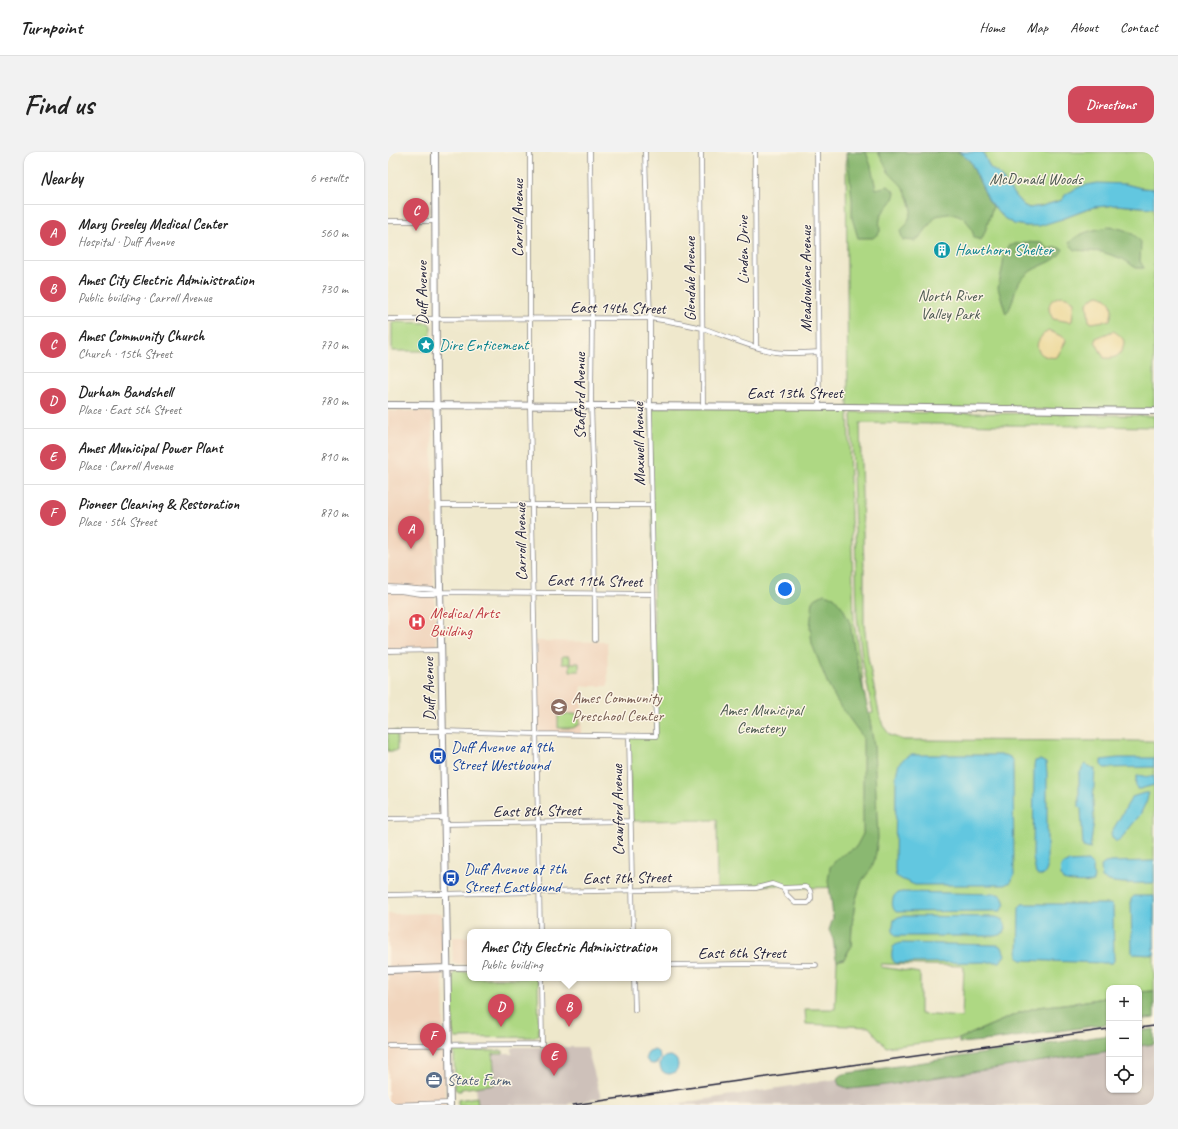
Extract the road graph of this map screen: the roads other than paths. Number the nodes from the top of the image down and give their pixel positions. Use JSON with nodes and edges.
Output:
{"nodes":[{"id":1,"x":435,"y":152,"type":"edge"},
{"id":2,"x":530,"y":152,"type":"edge"},
{"id":3,"x":590,"y":152,"type":"edge"},
{"id":4,"x":645,"y":152,"type":"edge"},
{"id":5,"x":701,"y":152,"type":"edge"},
{"id":6,"x":755,"y":152,"type":"edge"},
{"id":7,"x":817,"y":152,"type":"edge"},
{"id":8,"x":388,"y":221,"type":"edge"},
{"id":9,"x":435,"y":222,"type":"junction"},
{"id":10,"x":650,"y":318,"type":"junction"},
{"id":11,"x":388,"y":319,"type":"edge"},
{"id":12,"x":435,"y":319,"type":"junction"},
{"id":13,"x":531,"y":319,"type":"junction"},
{"id":14,"x":592,"y":319,"type":"junction"},
{"id":15,"x":702,"y":328,"type":"junction"},
{"id":16,"x":756,"y":347,"type":"junction"},
{"id":17,"x":819,"y":352,"type":"junction"},
{"id":18,"x":437,"y":405,"type":"junction"},
{"id":19,"x":388,"y":406,"type":"edge"},
{"id":20,"x":530,"y":406,"type":"junction"},
{"id":21,"x":591,"y":406,"type":"junction"},
{"id":22,"x":650,"y":406,"type":"junction"},
{"id":23,"x":703,"y":406,"type":"junction"},
{"id":24,"x":819,"y":406,"type":"junction"},
{"id":25,"x":1154,"y":411,"type":"edge"},
{"id":26,"x":438,"y":505,"type":"junction"},
{"id":27,"x":533,"y":505,"type":"junction"},
{"id":28,"x":594,"y":505,"type":"junction"},
{"id":29,"x":652,"y":505,"type":"junction"},
{"id":30,"x":388,"y":587,"type":"edge"},
{"id":31,"x":388,"y":591,"type":"edge"},
{"id":32,"x":440,"y":592,"type":"junction"},
{"id":33,"x":534,"y":593,"type":"junction"},
{"id":34,"x":595,"y":594,"type":"junction"},
{"id":35,"x":653,"y":594,"type":"junction"},
{"id":36,"x":595,"y":640,"type":"dead end"},
{"id":37,"x":441,"y":650,"type":"junction"},
{"id":38,"x":388,"y":651,"type":"edge"},
{"id":39,"x":388,"y":731,"type":"edge"},
{"id":40,"x":443,"y":731,"type":"junction"},
{"id":41,"x":537,"y":734,"type":"junction"},
{"id":42,"x":629,"y":736,"type":"junction"},
{"id":43,"x":388,"y":819,"type":"edge"},
{"id":44,"x":445,"y":821,"type":"junction"},
{"id":45,"x":631,"y":821,"type":"junction"},
{"id":46,"x":539,"y":823,"type":"junction"},
{"id":47,"x":783,"y":888,"type":"junction"},
{"id":48,"x":632,"y":890,"type":"junction"},
{"id":49,"x":540,"y":892,"type":"junction"},
{"id":50,"x":446,"y":894,"type":"junction"},
{"id":51,"x":388,"y":895,"type":"edge"},
{"id":52,"x":540,"y":929,"type":"edge"},
{"id":53,"x":633,"y":929,"type":"edge"},
{"id":54,"x":671,"y":965,"type":"edge"},
{"id":55,"x":816,"y":965,"type":"dead end"},
{"id":56,"x":447,"y":968,"type":"junction"},
{"id":57,"x":467,"y":968,"type":"edge"},
{"id":58,"x":388,"y":970,"type":"edge"},
{"id":59,"x":541,"y":981,"type":"edge"},
{"id":60,"x":634,"y":981,"type":"edge"},
{"id":61,"x":634,"y":1010,"type":"dead end"},
{"id":62,"x":449,"y":1044,"type":"junction"},
{"id":63,"x":388,"y":1045,"type":"edge"},
{"id":64,"x":450,"y":1104,"type":"edge"},
{"id":65,"x":388,"y":1105,"type":"edge"}],
"edges":[{"from":1,"to":9,"type":"main road","name":"Duff Avenue"},
{"from":2,"to":13,"type":"street","name":"Carroll Avenue"},
{"from":3,"to":14,"type":"street","name":"Stafford Avenue"},
{"from":4,"to":10,"type":"street","name":"Maxwell Avenue"},
{"from":5,"to":15,"type":"street","name":"Glendale Avenue"},
{"from":6,"to":16,"type":"street","name":"Linden Drive"},
{"from":7,"to":17,"type":"street","name":"Meadowlane Avenue"},
{"from":8,"to":9,"type":"street"},
{"from":9,"to":12,"type":"main road","name":"Duff Avenue"},
{"from":10,"to":14,"type":"street","name":"East 14th Street"},
{"from":10,"to":15,"type":"street","name":"East 14th Street"},
{"from":10,"to":22,"type":"street","name":"Maxwell Avenue"},
{"from":11,"to":12,"type":"street","name":"East 14th Street"},
{"from":12,"to":13,"type":"street","name":"East 14th Street"},
{"from":12,"to":18,"type":"main road","name":"Duff Avenue"},
{"from":13,"to":14,"type":"street","name":"East 14th Street"},
{"from":13,"to":20,"type":"street","name":"Carroll Avenue"},
{"from":14,"to":21,"type":"street","name":"Stafford Avenue"},
{"from":15,"to":16,"type":"street","name":"East 14th Street"},
{"from":15,"to":23,"type":"street","name":"Glendale Avenue"},
{"from":16,"to":17,"type":"street","name":"East 14th Street"},
{"from":17,"to":24,"type":"street","name":"Meadowlane Avenue"},
{"from":18,"to":19,"type":"main road","name":"East 13th Street"},
{"from":18,"to":20,"type":"main road","name":"East 13th Street"},
{"from":18,"to":26,"type":"main road","name":"Duff Avenue"},
{"from":20,"to":21,"type":"main road","name":"East 13th Street"},
{"from":20,"to":27,"type":"street","name":"Carroll Avenue"},
{"from":21,"to":22,"type":"main road","name":"East 13th Street"},
{"from":21,"to":28,"type":"street","name":"Stafford Avenue"},
{"from":22,"to":23,"type":"main road","name":"East 13th Street"},
{"from":22,"to":29,"type":"street","name":"Maxwell Avenue"},
{"from":23,"to":24,"type":"main road","name":"East 13th Street"},
{"from":24,"to":25,"type":"main road","name":"East 13th Street"},
{"from":26,"to":27,"type":"street"},
{"from":26,"to":32,"type":"main road","name":"Duff Avenue"},
{"from":27,"to":28,"type":"street"},
{"from":27,"to":33,"type":"street","name":"Carroll Avenue"},
{"from":28,"to":29,"type":"street"},
{"from":28,"to":34,"type":"street","name":"Stafford Avenue"},
{"from":29,"to":35,"type":"street","name":"Maxwell Avenue"},
{"from":30,"to":32,"type":"street"},
{"from":31,"to":32,"type":"street"},
{"from":32,"to":33,"type":"street","name":"East 11th Street"},
{"from":32,"to":37,"type":"main road","name":"Duff Avenue"},
{"from":33,"to":34,"type":"street","name":"East 11th Street"},
{"from":33,"to":41,"type":"street","name":"Carroll Avenue"},
{"from":34,"to":35,"type":"street","name":"East 11th Street"},
{"from":34,"to":36,"type":"street","name":"Stafford Avenue"},
{"from":35,"to":42,"type":"street","name":"Maxwell Avenue"},
{"from":37,"to":38,"type":"street"},
{"from":37,"to":40,"type":"main road","name":"Duff Avenue"},
{"from":39,"to":40,"type":"street"},
{"from":40,"to":41,"type":"street"},
{"from":40,"to":44,"type":"main road","name":"Duff Avenue"},
{"from":41,"to":42,"type":"street"},
{"from":41,"to":46,"type":"street","name":"Carroll Avenue"},
{"from":42,"to":45,"type":"street","name":"Crawford Avenue"},
{"from":43,"to":44,"type":"street","name":"East 8th Street"},
{"from":44,"to":46,"type":"street","name":"East 8th Street"},
{"from":44,"to":50,"type":"main road","name":"Duff Avenue"},
{"from":45,"to":46,"type":"street","name":"East 8th Street"},
{"from":45,"to":48,"type":"street","name":"Crawford Avenue"},
{"from":46,"to":49,"type":"street","name":"Carroll Avenue"},
{"from":47,"to":47,"type":"street","name":"East 7th Street"},
{"from":47,"to":48,"type":"street","name":"East 7th Street"},
{"from":48,"to":49,"type":"street","name":"East 7th Street"},
{"from":48,"to":53,"type":"street","name":"Crawford Avenue"},
{"from":49,"to":50,"type":"street","name":"East 7th Street"},
{"from":49,"to":52,"type":"street","name":"Carroll Avenue"},
{"from":50,"to":51,"type":"street","name":"East 7th Street"},
{"from":50,"to":56,"type":"main road","name":"Duff Avenue"},
{"from":54,"to":55,"type":"street","name":"East 6th Street"},
{"from":56,"to":57,"type":"street"},
{"from":56,"to":58,"type":"main road"},
{"from":56,"to":62,"type":"main road","name":"Duff Avenue"},
{"from":59,"to":62,"type":"street"},
{"from":60,"to":61,"type":"street"},
{"from":62,"to":63,"type":"street"},
{"from":62,"to":64,"type":"main road","name":"Duff Avenue"},
{"from":64,"to":65,"type":"street"}]}
